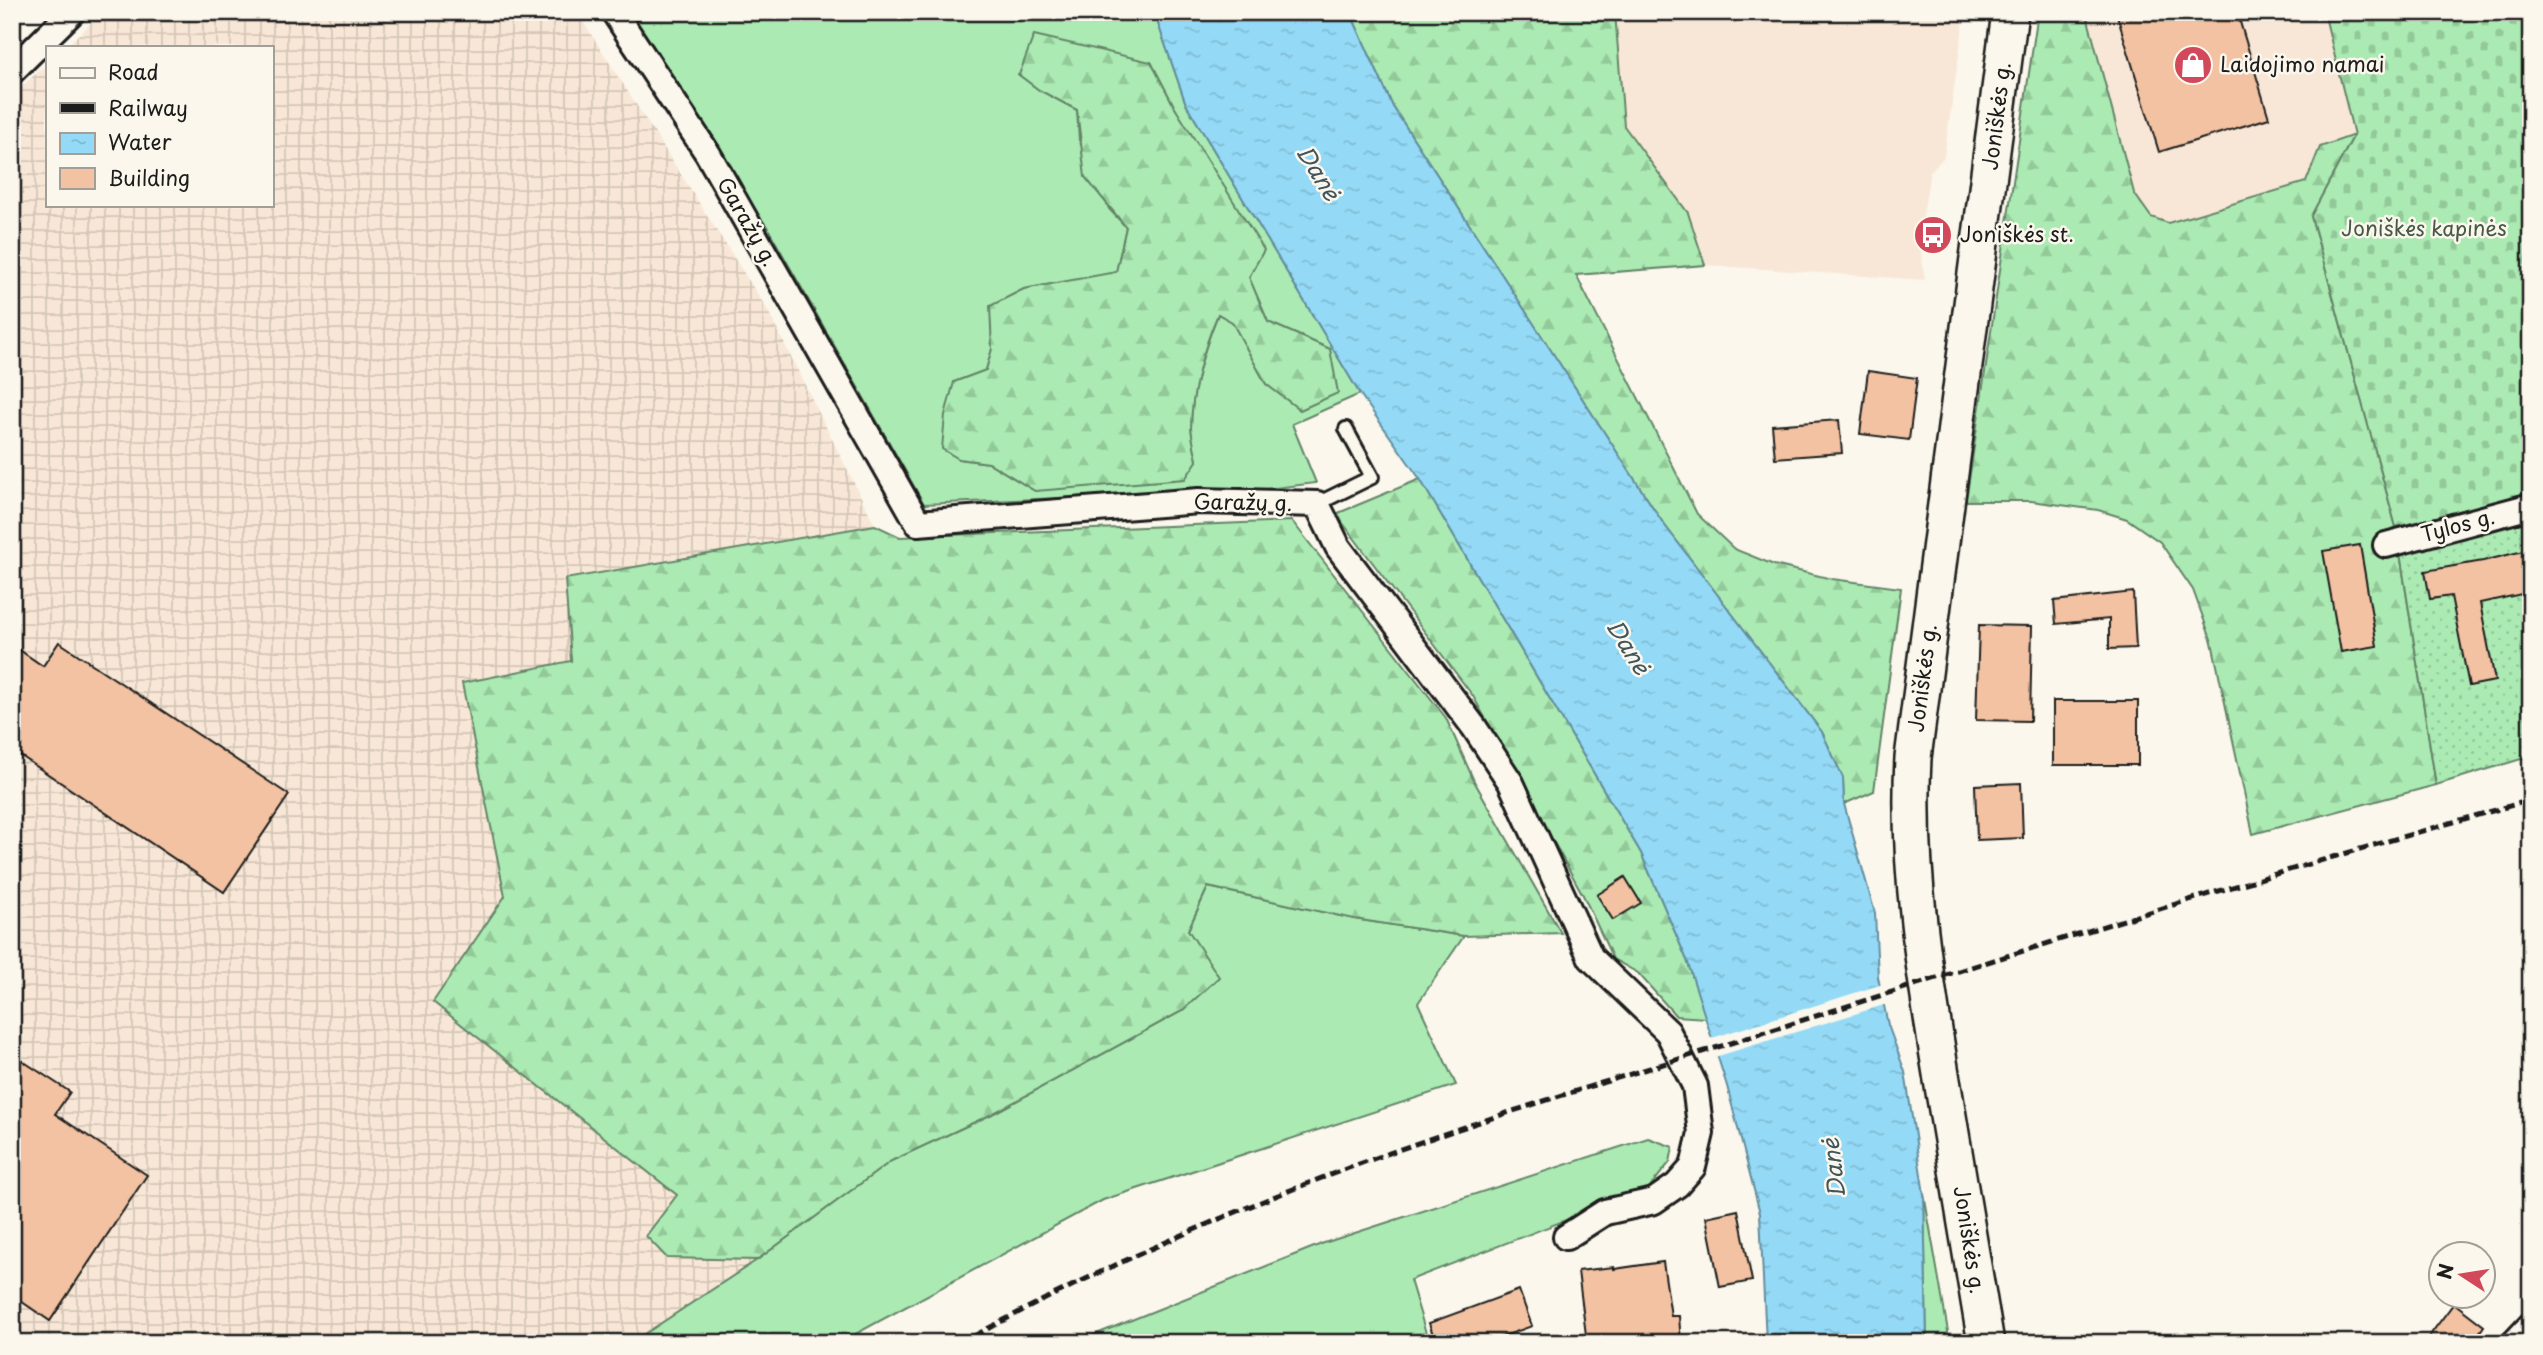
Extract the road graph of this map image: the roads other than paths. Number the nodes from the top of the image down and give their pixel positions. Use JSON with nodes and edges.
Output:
{"nodes":[{"id":1,"x":72,"y":12,"type":"edge"},
{"id":2,"x":614,"y":12,"type":"edge"},
{"id":3,"x":2010,"y":12,"type":"edge"},
{"id":4,"x":12,"y":71,"type":"edge"},
{"id":5,"x":1346,"y":429,"type":"dead end"},
{"id":6,"x":1317,"y":504,"type":"junction"},
{"id":7,"x":2531,"y":506,"type":"edge"},
{"id":8,"x":2386,"y":545,"type":"dead end"},
{"id":9,"x":1566,"y":1237,"type":"dead end"},
{"id":10,"x":2531,"y":1325,"type":"edge"},
{"id":11,"x":1986,"y":1343,"type":"edge"},
{"id":12,"x":2514,"y":1343,"type":"edge"}],
"edges":[{"from":1,"to":4,"type":"street"},
{"from":2,"to":6,"type":"street","name":"Garažų g."},
{"from":3,"to":11,"type":"main road","name":"Joniškės g."},
{"from":5,"to":6,"type":"lane"},
{"from":6,"to":9,"type":"street","name":"Garažų g."},
{"from":7,"to":8,"type":"street","name":"Tylos g."},
{"from":10,"to":12,"type":"street"}]}
